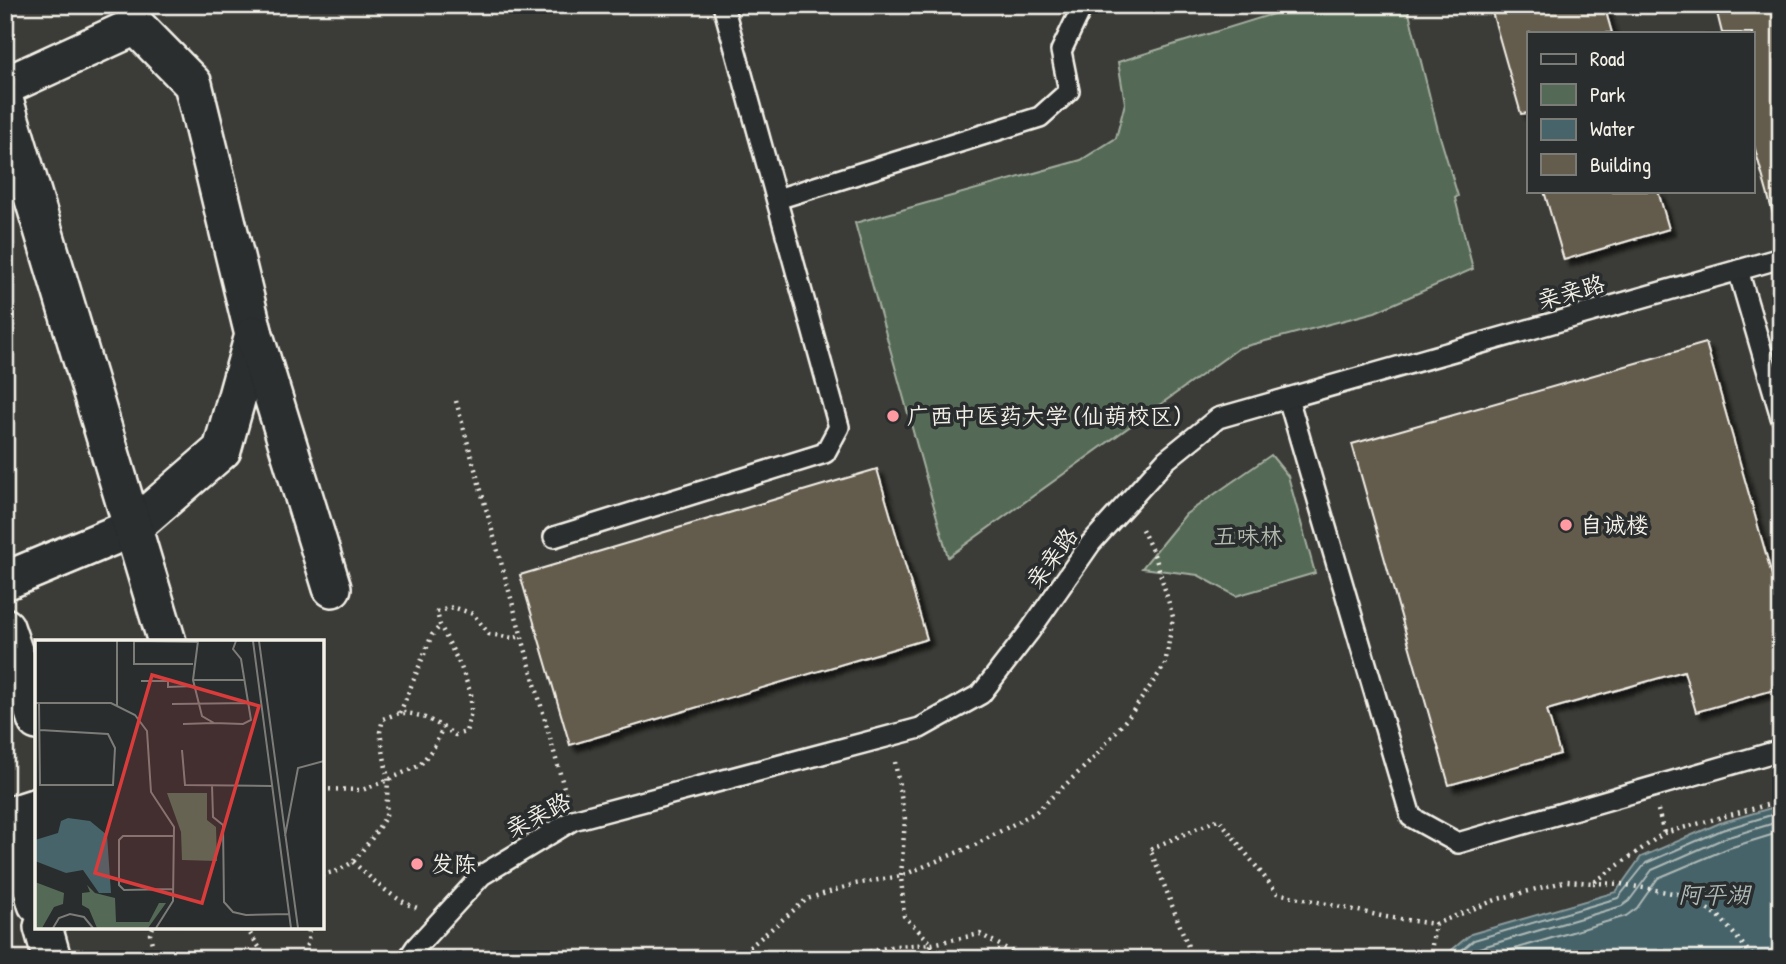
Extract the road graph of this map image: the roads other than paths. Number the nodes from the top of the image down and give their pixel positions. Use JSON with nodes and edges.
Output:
{"nodes":[{"id":1,"x":723,"y":5,"type":"edge"},
{"id":2,"x":1089,"y":5,"type":"edge"},
{"id":3,"x":5,"y":86,"type":"edge"},
{"id":4,"x":5,"y":103,"type":"edge"},
{"id":5,"x":777,"y":199,"type":"junction"},
{"id":6,"x":1781,"y":258,"type":"edge"},
{"id":7,"x":1738,"y":270,"type":"junction"},
{"id":8,"x":254,"y":335,"type":"junction"},
{"id":9,"x":1287,"y":398,"type":"junction"},
{"id":10,"x":1781,"y":417,"type":"edge"},
{"id":11,"x":132,"y":528,"type":"junction"},
{"id":12,"x":554,"y":537,"type":"dead end"},
{"id":13,"x":5,"y":582,"type":"edge"},
{"id":14,"x":332,"y":588,"type":"dead end"},
{"id":15,"x":5,"y":627,"type":"edge"},
{"id":16,"x":166,"y":640,"type":"edge"},
{"id":17,"x":35,"y":715,"type":"edge"},
{"id":18,"x":1781,"y":750,"type":"edge"},
{"id":19,"x":35,"y":808,"type":"edge"},
{"id":20,"x":35,"y":897,"type":"edge"},
{"id":21,"x":44,"y":929,"type":"edge"},
{"id":22,"x":52,"y":959,"type":"edge"},
{"id":23,"x":408,"y":959,"type":"edge"}],
"edges":[{"from":1,"to":5,"type":"lane"},
{"from":2,"to":5,"type":"lane"},
{"from":3,"to":8,"type":"street"},
{"from":4,"to":11,"type":"street"},
{"from":5,"to":12,"type":"lane"},
{"from":6,"to":7,"type":"lane","name":"亲亲路"},
{"from":7,"to":9,"type":"lane","name":"亲亲路"},
{"from":7,"to":10,"type":"lane"},
{"from":8,"to":11,"type":"street"},
{"from":8,"to":14,"type":"street"},
{"from":9,"to":18,"type":"lane"},
{"from":9,"to":23,"type":"lane","name":"亲亲路"},
{"from":11,"to":13,"type":"street"},
{"from":11,"to":16,"type":"street"},
{"from":15,"to":17,"type":"street"},
{"from":19,"to":20,"type":"street"},
{"from":21,"to":22,"type":"street"}]}
